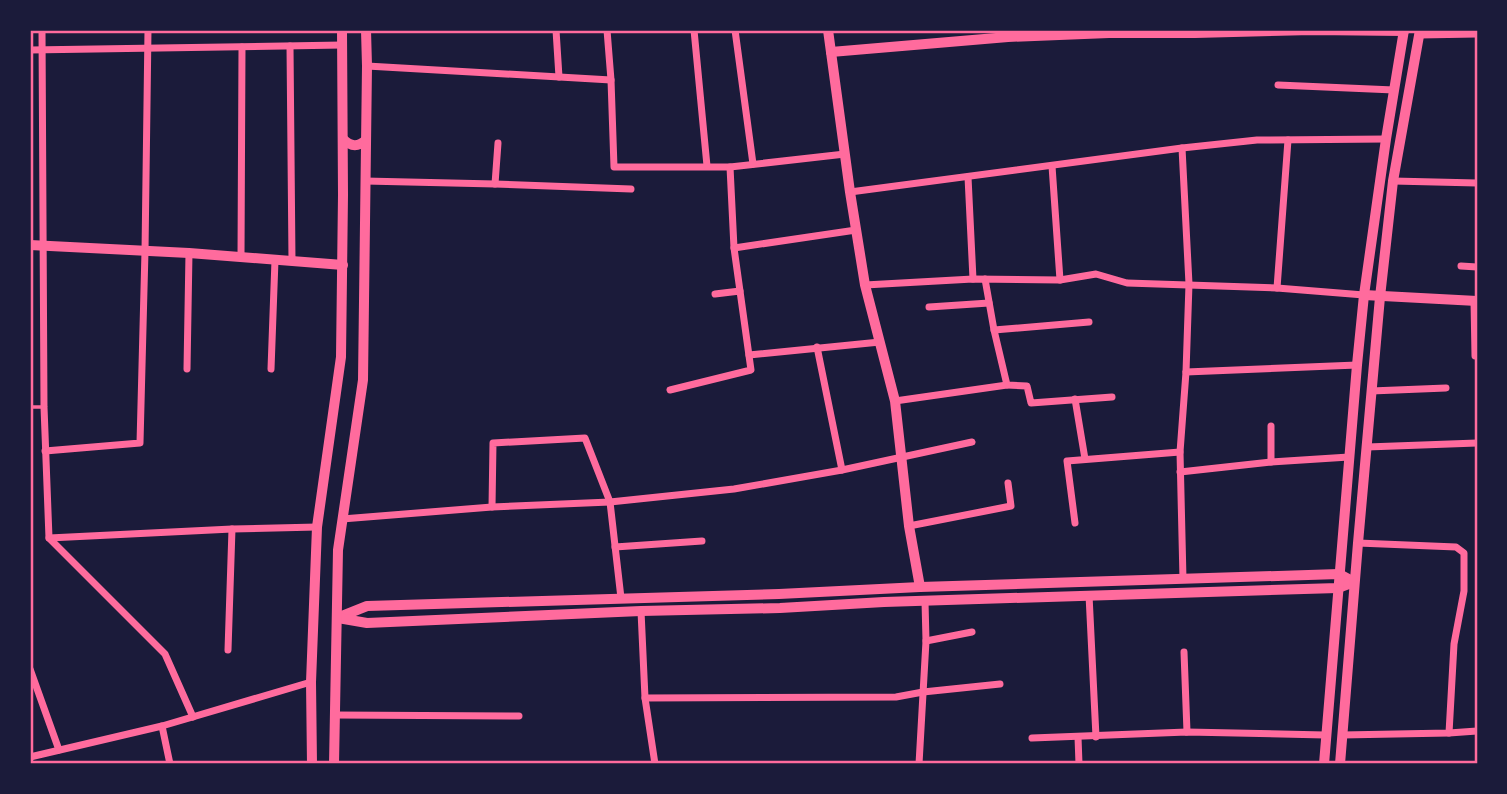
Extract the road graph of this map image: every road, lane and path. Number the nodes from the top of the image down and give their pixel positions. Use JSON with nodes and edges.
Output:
{"nodes":[{"id":1,"x":42,"y":30,"type":"edge"},
{"id":2,"x":148,"y":30,"type":"edge"},
{"id":3,"x":342,"y":30,"type":"edge"},
{"id":4,"x":366,"y":30,"type":"edge"},
{"id":5,"x":556,"y":30,"type":"edge"},
{"id":6,"x":607,"y":30,"type":"edge"},
{"id":7,"x":694,"y":30,"type":"edge"},
{"id":8,"x":735,"y":30,"type":"edge"},
{"id":9,"x":828,"y":30,"type":"edge"},
{"id":10,"x":1312,"y":30,"type":"edge"},
{"id":11,"x":1404,"y":31,"type":"edge"},
{"id":12,"x":1109,"y":32,"type":"edge"},
{"id":13,"x":1195,"y":32,"type":"edge"},
{"id":14,"x":1007,"y":33,"type":"edge"},
{"id":15,"x":1420,"y":33,"type":"edge"},
{"id":16,"x":1477,"y":34,"type":"edge"},
{"id":17,"x":342,"y":45,"type":"junction"},
{"id":18,"x":290,"y":46,"type":"junction"},
{"id":19,"x":242,"y":47,"type":"junction"},
{"id":20,"x":148,"y":48,"type":"junction"},
{"id":21,"x":30,"y":50,"type":"edge"},
{"id":22,"x":42,"y":50,"type":"junction"},
{"id":23,"x":831,"y":52,"type":"junction"},
{"id":24,"x":367,"y":66,"type":"junction"},
{"id":25,"x":559,"y":77,"type":"junction"},
{"id":26,"x":611,"y":79,"type":"junction"},
{"id":27,"x":1278,"y":85,"type":"dead end"},
{"id":28,"x":1394,"y":90,"type":"junction"},
{"id":29,"x":343,"y":139,"type":"junction"},
{"id":30,"x":1386,"y":139,"type":"junction"},
{"id":31,"x":366,"y":140,"type":"junction"},
{"id":32,"x":1287,"y":140,"type":"junction"},
{"id":33,"x":498,"y":143,"type":"dead end"},
{"id":34,"x":1182,"y":148,"type":"junction"},
{"id":35,"x":845,"y":154,"type":"junction"},
{"id":36,"x":753,"y":164,"type":"junction"},
{"id":37,"x":707,"y":166,"type":"junction"},
{"id":38,"x":1052,"y":166,"type":"junction"},
{"id":39,"x":730,"y":167,"type":"junction"},
{"id":40,"x":968,"y":177,"type":"junction"},
{"id":41,"x":365,"y":181,"type":"junction"},
{"id":42,"x":1393,"y":181,"type":"junction"},
{"id":43,"x":1477,"y":183,"type":"edge"},
{"id":44,"x":495,"y":184,"type":"junction"},
{"id":45,"x":631,"y":189,"type":"dead end"},
{"id":46,"x":850,"y":192,"type":"junction"},
{"id":47,"x":343,"y":195,"type":"junction"},
{"id":48,"x":365,"y":195,"type":"junction"},
{"id":49,"x":856,"y":230,"type":"junction"},
{"id":50,"x":30,"y":245,"type":"edge"},
{"id":51,"x":43,"y":245,"type":"junction"},
{"id":52,"x":734,"y":248,"type":"junction"},
{"id":53,"x":145,"y":251,"type":"junction"},
{"id":54,"x":189,"y":253,"type":"junction"},
{"id":55,"x":241,"y":257,"type":"junction"},
{"id":56,"x":275,"y":260,"type":"junction"},
{"id":57,"x":292,"y":261,"type":"junction"},
{"id":58,"x":343,"y":265,"type":"junction"},
{"id":59,"x":1461,"y":266,"type":"dead end"},
{"id":60,"x":1477,"y":267,"type":"edge"},
{"id":61,"x":973,"y":279,"type":"junction"},
{"id":62,"x":985,"y":279,"type":"junction"},
{"id":63,"x":1060,"y":280,"type":"junction"},
{"id":64,"x":1189,"y":284,"type":"junction"},
{"id":65,"x":865,"y":285,"type":"junction"},
{"id":66,"x":1277,"y":288,"type":"junction"},
{"id":67,"x":740,"y":291,"type":"junction"},
{"id":68,"x":715,"y":294,"type":"dead end"},
{"id":69,"x":1364,"y":296,"type":"junction"},
{"id":70,"x":1386,"y":297,"type":"junction"},
{"id":71,"x":1476,"y":301,"type":"edge"},
{"id":72,"x":989,"y":303,"type":"junction"},
{"id":73,"x":929,"y":307,"type":"dead end"},
{"id":74,"x":1089,"y":321,"type":"dead end"},
{"id":75,"x":994,"y":330,"type":"junction"},
{"id":76,"x":880,"y":342,"type":"junction"},
{"id":77,"x":817,"y":348,"type":"junction"},
{"id":78,"x":749,"y":355,"type":"junction"},
{"id":79,"x":1475,"y":356,"type":"dead end"},
{"id":80,"x":1357,"y":365,"type":"junction"},
{"id":81,"x":187,"y":369,"type":"dead end"},
{"id":82,"x":271,"y":369,"type":"dead end"},
{"id":83,"x":1186,"y":372,"type":"junction"},
{"id":84,"x":1007,"y":385,"type":"junction"},
{"id":85,"x":1446,"y":388,"type":"dead end"},
{"id":86,"x":670,"y":390,"type":"dead end"},
{"id":87,"x":1371,"y":391,"type":"junction"},
{"id":88,"x":1112,"y":397,"type":"dead end"},
{"id":89,"x":1076,"y":399,"type":"junction"},
{"id":90,"x":895,"y":401,"type":"junction"},
{"id":91,"x":30,"y":407,"type":"edge"},
{"id":92,"x":44,"y":407,"type":"junction"},
{"id":93,"x":1270,"y":426,"type":"dead end"},
{"id":94,"x":972,"y":442,"type":"dead end"},
{"id":95,"x":1477,"y":443,"type":"edge"},
{"id":96,"x":1367,"y":447,"type":"junction"},
{"id":97,"x":45,"y":450,"type":"junction"},
{"id":98,"x":1180,"y":452,"type":"junction"},
{"id":99,"x":1349,"y":457,"type":"junction"},
{"id":100,"x":902,"y":458,"type":"junction"},
{"id":101,"x":1084,"y":458,"type":"junction"},
{"id":102,"x":1271,"y":462,"type":"junction"},
{"id":103,"x":842,"y":470,"type":"junction"},
{"id":104,"x":1180,"y":472,"type":"junction"},
{"id":105,"x":1008,"y":483,"type":"dead end"},
{"id":106,"x":610,"y":502,"type":"junction"},
{"id":107,"x":492,"y":507,"type":"junction"},
{"id":108,"x":342,"y":519,"type":"junction"},
{"id":109,"x":1075,"y":523,"type":"dead end"},
{"id":110,"x":909,"y":526,"type":"junction"},
{"id":111,"x":317,"y":527,"type":"junction"},
{"id":112,"x":232,"y":529,"type":"junction"},
{"id":113,"x":49,"y":538,"type":"junction"},
{"id":114,"x":702,"y":541,"type":"dead end"},
{"id":115,"x":1357,"y":543,"type":"junction"},
{"id":116,"x":615,"y":547,"type":"junction"},
{"id":117,"x":1339,"y":574,"type":"junction"},
{"id":118,"x":1311,"y":575,"type":"junction"},
{"id":119,"x":1183,"y":579,"type":"junction"},
{"id":120,"x":1354,"y":582,"type":"junction"},
{"id":121,"x":920,"y":587,"type":"junction"},
{"id":122,"x":1338,"y":588,"type":"junction"},
{"id":123,"x":1311,"y":589,"type":"junction"},
{"id":124,"x":779,"y":594,"type":"junction"},
{"id":125,"x":1089,"y":595,"type":"junction"},
{"id":126,"x":621,"y":598,"type":"junction"},
{"id":127,"x":925,"y":601,"type":"junction"},
{"id":128,"x":780,"y":608,"type":"junction"},
{"id":129,"x":641,"y":611,"type":"junction"},
{"id":130,"x":337,"y":618,"type":"junction"},
{"id":131,"x":972,"y":632,"type":"dead end"},
{"id":132,"x":926,"y":641,"type":"junction"},
{"id":133,"x":228,"y":650,"type":"dead end"},
{"id":134,"x":1184,"y":652,"type":"dead end"},
{"id":135,"x":30,"y":669,"type":"edge"},
{"id":136,"x":311,"y":682,"type":"junction"},
{"id":137,"x":1000,"y":684,"type":"dead end"},
{"id":138,"x":923,"y":692,"type":"junction"},
{"id":139,"x":645,"y":698,"type":"junction"},
{"id":140,"x":335,"y":715,"type":"junction"},
{"id":141,"x":519,"y":716,"type":"dead end"},
{"id":142,"x":192,"y":717,"type":"junction"},
{"id":143,"x":162,"y":726,"type":"junction"},
{"id":144,"x":1477,"y":731,"type":"edge"},
{"id":145,"x":1187,"y":732,"type":"junction"},
{"id":146,"x":1449,"y":733,"type":"junction"},
{"id":147,"x":1325,"y":735,"type":"junction"},
{"id":148,"x":1342,"y":735,"type":"junction"},
{"id":149,"x":1078,"y":737,"type":"junction"},
{"id":150,"x":1096,"y":737,"type":"junction"},
{"id":151,"x":1032,"y":738,"type":"dead end"},
{"id":152,"x":59,"y":750,"type":"junction"},
{"id":153,"x":30,"y":757,"type":"edge"},
{"id":154,"x":170,"y":764,"type":"edge"},
{"id":155,"x":312,"y":764,"type":"edge"},
{"id":156,"x":334,"y":764,"type":"edge"},
{"id":157,"x":655,"y":764,"type":"edge"},
{"id":158,"x":919,"y":764,"type":"edge"},
{"id":159,"x":1079,"y":764,"type":"edge"},
{"id":160,"x":1324,"y":764,"type":"edge"},
{"id":161,"x":1340,"y":764,"type":"edge"}],
"edges":[{"from":1,"to":22,"type":"street"},
{"from":2,"to":20,"type":"street"},
{"from":3,"to":17,"type":"street"},
{"from":4,"to":24,"type":"street"},
{"from":5,"to":25,"type":"street"},
{"from":6,"to":26,"type":"street"},
{"from":7,"to":37,"type":"street"},
{"from":8,"to":36,"type":"street"},
{"from":9,"to":23,"type":"street"},
{"from":10,"to":11,"type":"street"},
{"from":10,"to":13,"type":"street"},
{"from":11,"to":28,"type":"street"},
{"from":12,"to":13,"type":"street"},
{"from":12,"to":14,"type":"street"},
{"from":14,"to":23,"type":"street"},
{"from":15,"to":16,"type":"street"},
{"from":15,"to":42,"type":"street"},
{"from":17,"to":18,"type":"street"},
{"from":17,"to":29,"type":"street"},
{"from":18,"to":19,"type":"street"},
{"from":18,"to":57,"type":"street"},
{"from":19,"to":20,"type":"street"},
{"from":19,"to":55,"type":"street"},
{"from":20,"to":22,"type":"street"},
{"from":20,"to":53,"type":"street"},
{"from":21,"to":22,"type":"street"},
{"from":22,"to":51,"type":"street"},
{"from":23,"to":35,"type":"street"},
{"from":24,"to":25,"type":"street"},
{"from":24,"to":31,"type":"street"},
{"from":25,"to":26,"type":"street"},
{"from":26,"to":37,"type":"street"},
{"from":27,"to":28,"type":"street"},
{"from":28,"to":30,"type":"street"},
{"from":29,"to":31,"type":"street"},
{"from":29,"to":47,"type":"street"},
{"from":30,"to":32,"type":"street"},
{"from":30,"to":69,"type":"street"},
{"from":31,"to":41,"type":"street"},
{"from":32,"to":34,"type":"street"},
{"from":32,"to":66,"type":"street"},
{"from":33,"to":44,"type":"street"},
{"from":34,"to":38,"type":"street"},
{"from":34,"to":64,"type":"street"},
{"from":35,"to":36,"type":"street"},
{"from":35,"to":46,"type":"street"},
{"from":36,"to":39,"type":"street"},
{"from":37,"to":39,"type":"street"},
{"from":38,"to":40,"type":"street"},
{"from":38,"to":63,"type":"street"},
{"from":39,"to":52,"type":"street"},
{"from":40,"to":46,"type":"street"},
{"from":40,"to":61,"type":"street"},
{"from":41,"to":44,"type":"street"},
{"from":41,"to":48,"type":"street"},
{"from":42,"to":43,"type":"street"},
{"from":42,"to":70,"type":"street"},
{"from":44,"to":45,"type":"street"},
{"from":46,"to":49,"type":"street"},
{"from":47,"to":48,"type":"street"},
{"from":47,"to":58,"type":"street"},
{"from":48,"to":108,"type":"street"},
{"from":49,"to":52,"type":"street"},
{"from":49,"to":65,"type":"street"},
{"from":50,"to":51,"type":"street"},
{"from":51,"to":53,"type":"street"},
{"from":51,"to":92,"type":"street"},
{"from":52,"to":67,"type":"street"},
{"from":53,"to":54,"type":"street"},
{"from":53,"to":97,"type":"street"},
{"from":54,"to":55,"type":"street"},
{"from":54,"to":81,"type":"street"},
{"from":55,"to":56,"type":"street"},
{"from":56,"to":57,"type":"street"},
{"from":56,"to":82,"type":"street"},
{"from":57,"to":58,"type":"street"},
{"from":58,"to":111,"type":"street"},
{"from":59,"to":60,"type":"street"},
{"from":61,"to":62,"type":"street"},
{"from":61,"to":65,"type":"street"},
{"from":62,"to":63,"type":"street"},
{"from":62,"to":72,"type":"street"},
{"from":63,"to":64,"type":"street"},
{"from":64,"to":66,"type":"street"},
{"from":64,"to":83,"type":"street"},
{"from":65,"to":76,"type":"street"},
{"from":66,"to":69,"type":"street"},
{"from":67,"to":68,"type":"street"},
{"from":67,"to":78,"type":"street"},
{"from":69,"to":70,"type":"street"},
{"from":69,"to":80,"type":"street"},
{"from":70,"to":71,"type":"street"},
{"from":70,"to":87,"type":"street"},
{"from":71,"to":79,"type":"street"},
{"from":72,"to":73,"type":"street"},
{"from":72,"to":75,"type":"street"},
{"from":74,"to":75,"type":"street"},
{"from":75,"to":84,"type":"street"},
{"from":76,"to":77,"type":"street"},
{"from":76,"to":90,"type":"street"},
{"from":77,"to":78,"type":"street"},
{"from":77,"to":103,"type":"street"},
{"from":78,"to":86,"type":"street"},
{"from":80,"to":83,"type":"street"},
{"from":80,"to":99,"type":"street"},
{"from":83,"to":98,"type":"street"},
{"from":84,"to":89,"type":"street"},
{"from":84,"to":90,"type":"street"},
{"from":85,"to":87,"type":"street"},
{"from":87,"to":96,"type":"street"},
{"from":88,"to":89,"type":"street"},
{"from":89,"to":101,"type":"street"},
{"from":90,"to":100,"type":"street"},
{"from":91,"to":92,"type":"lane"},
{"from":92,"to":97,"type":"street"},
{"from":93,"to":102,"type":"street"},
{"from":94,"to":100,"type":"street"},
{"from":95,"to":96,"type":"street"},
{"from":96,"to":115,"type":"street"},
{"from":97,"to":113,"type":"street"},
{"from":98,"to":101,"type":"street"},
{"from":98,"to":104,"type":"street"},
{"from":99,"to":102,"type":"street"},
{"from":99,"to":117,"type":"street"},
{"from":100,"to":103,"type":"street"},
{"from":100,"to":110,"type":"street"},
{"from":101,"to":109,"type":"street"},
{"from":102,"to":104,"type":"street"},
{"from":103,"to":106,"type":"street"},
{"from":104,"to":119,"type":"street"},
{"from":105,"to":110,"type":"street"},
{"from":106,"to":107,"type":"street"},
{"from":106,"to":107,"type":"street"},
{"from":106,"to":116,"type":"street"},
{"from":107,"to":108,"type":"street"},
{"from":108,"to":130,"type":"street"},
{"from":110,"to":121,"type":"street"},
{"from":111,"to":112,"type":"street"},
{"from":111,"to":136,"type":"street"},
{"from":112,"to":113,"type":"street"},
{"from":112,"to":133,"type":"street"},
{"from":113,"to":142,"type":"street"},
{"from":114,"to":116,"type":"street"},
{"from":115,"to":120,"type":"street"},
{"from":115,"to":146,"type":"street"},
{"from":116,"to":126,"type":"street"},
{"from":117,"to":118,"type":"street"},
{"from":117,"to":120,"type":"street"},
{"from":117,"to":122,"type":"street"},
{"from":118,"to":119,"type":"street"},
{"from":118,"to":123,"type":"street"},
{"from":119,"to":121,"type":"street"},
{"from":120,"to":122,"type":"street"},
{"from":120,"to":148,"type":"street"},
{"from":121,"to":124,"type":"street"},
{"from":122,"to":123,"type":"street"},
{"from":122,"to":147,"type":"street"},
{"from":123,"to":125,"type":"street"},
{"from":124,"to":126,"type":"street"},
{"from":124,"to":128,"type":"street"},
{"from":125,"to":127,"type":"street"},
{"from":125,"to":150,"type":"street"},
{"from":126,"to":130,"type":"street"},
{"from":127,"to":128,"type":"street"},
{"from":127,"to":132,"type":"street"},
{"from":128,"to":129,"type":"street"},
{"from":129,"to":130,"type":"street"},
{"from":129,"to":139,"type":"street"},
{"from":130,"to":140,"type":"street"},
{"from":131,"to":132,"type":"street"},
{"from":132,"to":138,"type":"street"},
{"from":134,"to":145,"type":"street"},
{"from":135,"to":152,"type":"street"},
{"from":136,"to":142,"type":"street"},
{"from":136,"to":155,"type":"street"},
{"from":137,"to":138,"type":"street"},
{"from":138,"to":139,"type":"street"},
{"from":138,"to":158,"type":"street"},
{"from":139,"to":157,"type":"street"},
{"from":140,"to":141,"type":"street"},
{"from":140,"to":156,"type":"street"},
{"from":142,"to":143,"type":"street"},
{"from":143,"to":152,"type":"street"},
{"from":143,"to":154,"type":"street"},
{"from":144,"to":146,"type":"street"},
{"from":145,"to":147,"type":"street"},
{"from":145,"to":150,"type":"street"},
{"from":146,"to":148,"type":"street"},
{"from":147,"to":160,"type":"street"},
{"from":148,"to":161,"type":"street"},
{"from":149,"to":150,"type":"street"},
{"from":149,"to":151,"type":"street"},
{"from":149,"to":159,"type":"street"},
{"from":152,"to":153,"type":"street"}]}
